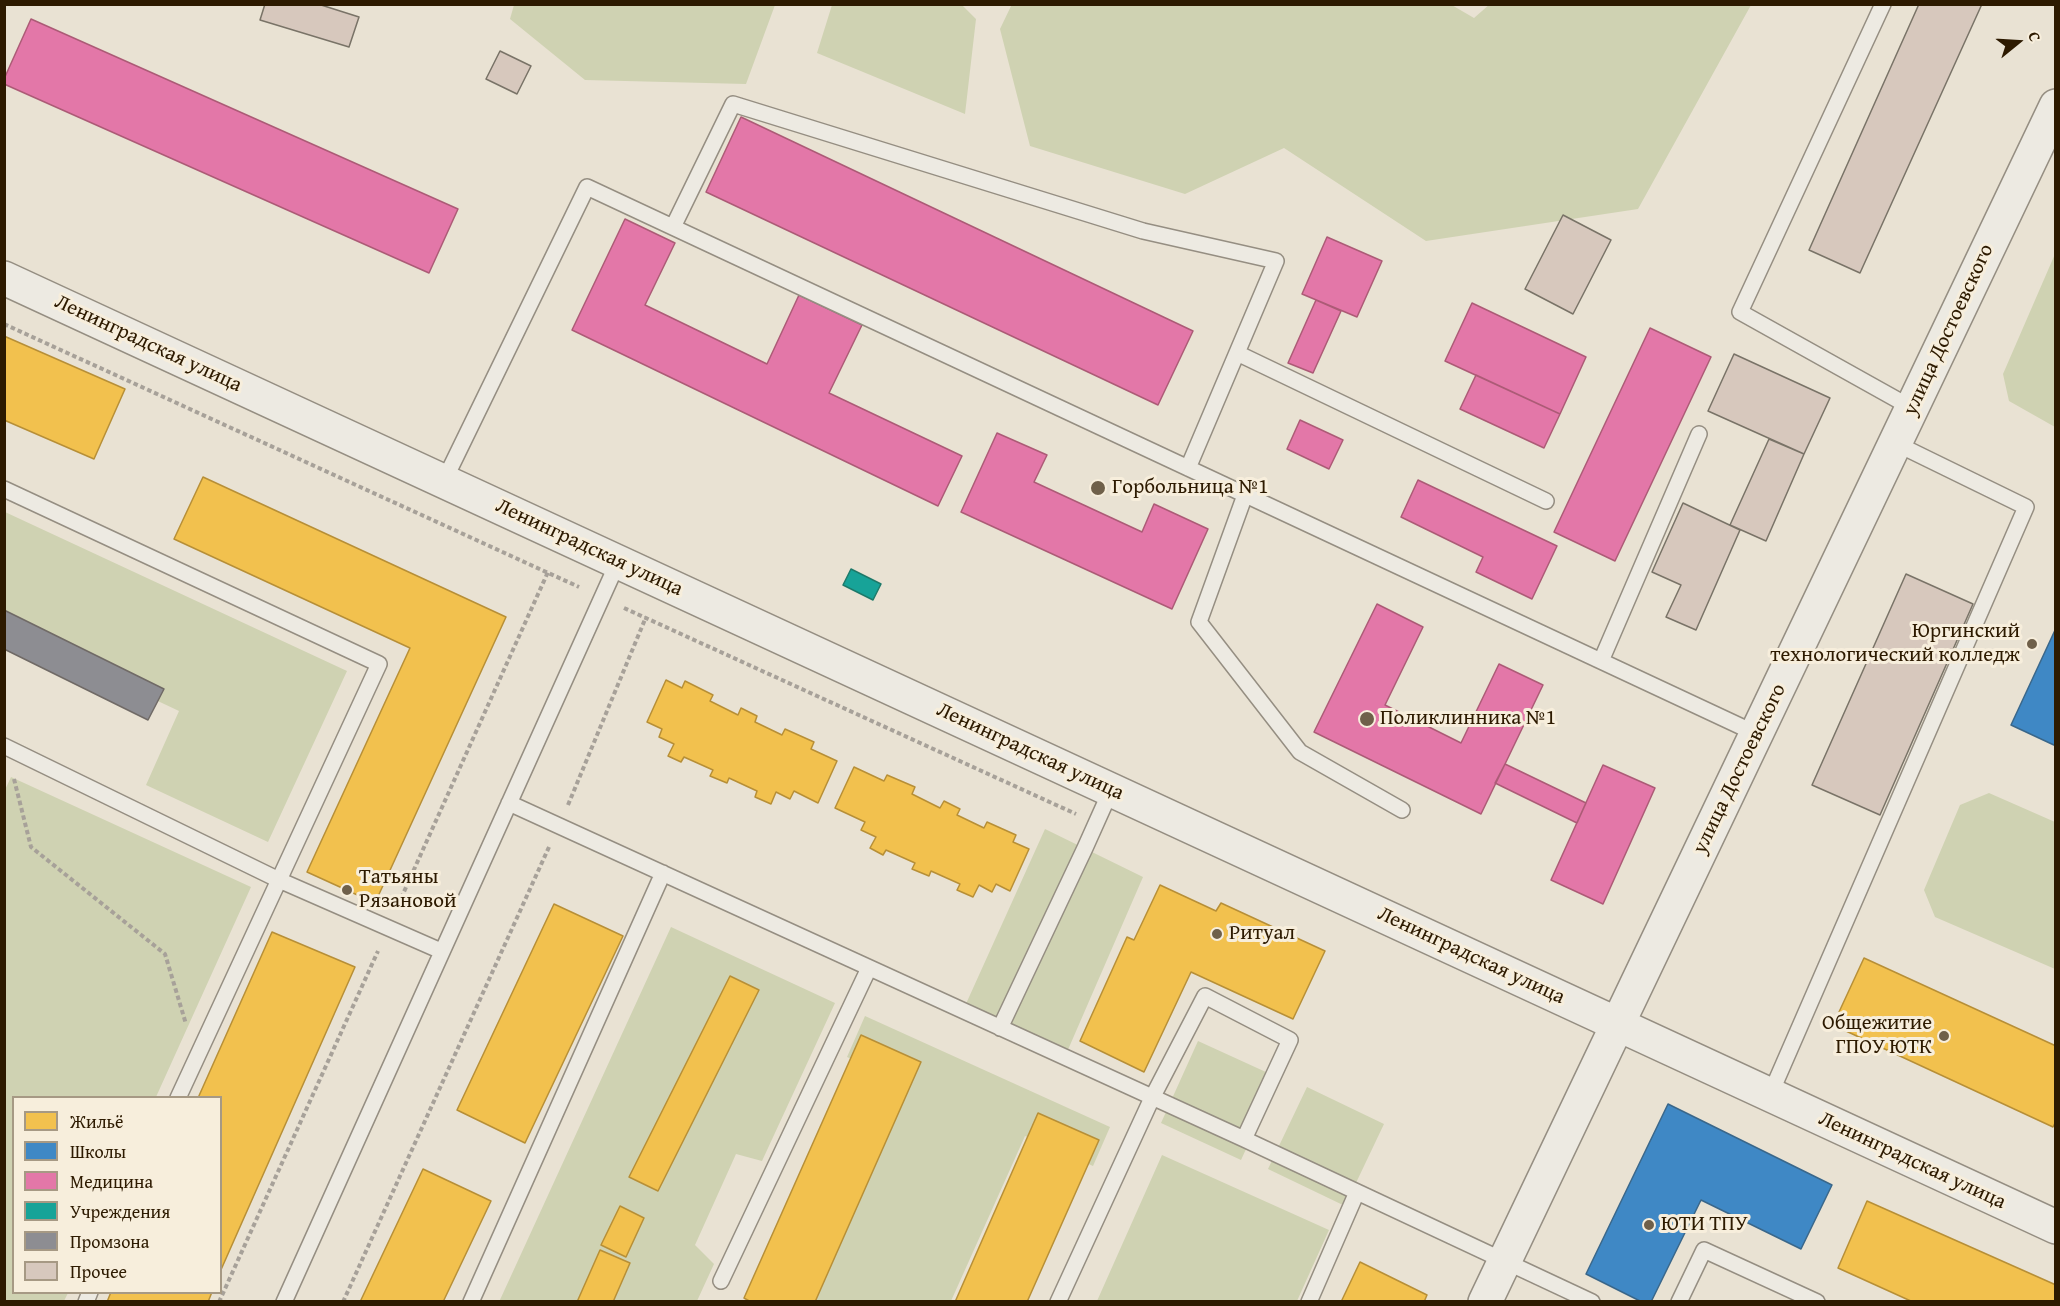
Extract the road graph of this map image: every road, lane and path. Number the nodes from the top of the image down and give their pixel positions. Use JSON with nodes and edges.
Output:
{"nodes":[{"id":1,"x":1883,"y":4,"type":"edge"},
{"id":2,"x":2055,"y":106,"type":"edge"},
{"id":3,"x":673,"y":227,"type":"junction"},
{"id":4,"x":4,"y":278,"type":"edge"},
{"id":5,"x":4,"y":324,"type":"edge"},
{"id":6,"x":1237,"y":353,"type":"junction"},
{"id":7,"x":1912,"y":408,"type":"junction"},
{"id":8,"x":1700,"y":434,"type":"dead end"},
{"id":9,"x":1895,"y":443,"type":"junction"},
{"id":10,"x":1188,"y":468,"type":"junction"},
{"id":11,"x":444,"y":481,"type":"junction"},
{"id":12,"x":4,"y":489,"type":"edge"},
{"id":13,"x":1245,"y":495,"type":"junction"},
{"id":14,"x":1546,"y":501,"type":"dead end"},
{"id":15,"x":618,"y":562,"type":"junction"},
{"id":16,"x":602,"y":597,"type":"junction"},
{"id":17,"x":646,"y":617,"type":"junction"},
{"id":18,"x":1600,"y":661,"type":"junction"},
{"id":19,"x":1756,"y":734,"type":"junction"},
{"id":20,"x":5,"y":747,"type":"edge"},
{"id":21,"x":1111,"y":790,"type":"junction"},
{"id":22,"x":509,"y":803,"type":"junction"},
{"id":23,"x":1402,"y":810,"type":"dead end"},
{"id":24,"x":1096,"y":823,"type":"junction"},
{"id":25,"x":559,"y":826,"type":"junction"},
{"id":26,"x":663,"y":873,"type":"junction"},
{"id":27,"x":279,"y":880,"type":"junction"},
{"id":28,"x":441,"y":951,"type":"dead end"},
{"id":29,"x":868,"y":968,"type":"junction"},
{"id":30,"x":1619,"y":1024,"type":"junction"},
{"id":31,"x":1000,"y":1028,"type":"junction"},
{"id":32,"x":196,"y":1058,"type":"junction"},
{"id":33,"x":1770,"y":1095,"type":"junction"},
{"id":34,"x":179,"y":1096,"type":"edge"},
{"id":35,"x":1152,"y":1098,"type":"junction"},
{"id":36,"x":1244,"y":1139,"type":"junction"},
{"id":37,"x":1357,"y":1192,"type":"junction"},
{"id":38,"x":2055,"y":1227,"type":"edge"},
{"id":39,"x":1504,"y":1260,"type":"junction"},
{"id":40,"x":721,"y":1281,"type":"dead end"},
{"id":41,"x":284,"y":1302,"type":"edge"},
{"id":42,"x":343,"y":1302,"type":"edge"},
{"id":43,"x":471,"y":1302,"type":"edge"},
{"id":44,"x":1058,"y":1302,"type":"edge"},
{"id":45,"x":1309,"y":1302,"type":"edge"},
{"id":46,"x":1485,"y":1302,"type":"edge"},
{"id":47,"x":1592,"y":1302,"type":"edge"},
{"id":48,"x":1679,"y":1302,"type":"edge"},
{"id":49,"x":1817,"y":1302,"type":"edge"}],
"edges":[{"from":1,"to":7,"type":"lane"},
{"from":2,"to":7,"type":"street","name":"улица Достоевского"},
{"from":3,"to":6,"type":"lane"},
{"from":3,"to":10,"type":"lane"},
{"from":3,"to":11,"type":"lane"},
{"from":4,"to":11,"type":"street","name":"Ленинградская улица"},
{"from":5,"to":16,"type":"path"},
{"from":6,"to":10,"type":"lane"},
{"from":6,"to":14,"type":"lane"},
{"from":7,"to":9,"type":"street","name":"улица Достоевского"},
{"from":8,"to":18,"type":"lane"},
{"from":9,"to":19,"type":"street","name":"улица Достоевского"},
{"from":9,"to":33,"type":"lane"},
{"from":10,"to":13,"type":"lane"},
{"from":11,"to":15,"type":"street","name":"Ленинградская улица"},
{"from":12,"to":27,"type":"lane"},
{"from":13,"to":18,"type":"lane"},
{"from":13,"to":23,"type":"lane"},
{"from":15,"to":16,"type":"lane"},
{"from":15,"to":21,"type":"street","name":"Ленинградская улица"},
{"from":16,"to":17,"type":"path"},
{"from":16,"to":22,"type":"lane"},
{"from":17,"to":24,"type":"path"},
{"from":17,"to":25,"type":"path"},
{"from":18,"to":19,"type":"lane"},
{"from":19,"to":30,"type":"street","name":"улица Достоевского"},
{"from":20,"to":27,"type":"lane"},
{"from":20,"to":32,"type":"path"},
{"from":21,"to":24,"type":"lane"},
{"from":21,"to":30,"type":"street","name":"Ленинградская улица"},
{"from":22,"to":25,"type":"lane"},
{"from":22,"to":41,"type":"lane"},
{"from":24,"to":31,"type":"lane"},
{"from":25,"to":26,"type":"lane"},
{"from":25,"to":42,"type":"path"},
{"from":26,"to":29,"type":"lane"},
{"from":26,"to":43,"type":"lane"},
{"from":27,"to":28,"type":"lane"},
{"from":27,"to":32,"type":"lane"},
{"from":29,"to":31,"type":"lane"},
{"from":29,"to":40,"type":"lane"},
{"from":30,"to":33,"type":"street","name":"Ленинградская улица"},
{"from":30,"to":39,"type":"street","name":"улица Достоевского"},
{"from":31,"to":35,"type":"lane"},
{"from":32,"to":34,"type":"lane"},
{"from":33,"to":38,"type":"street","name":"Ленинградская улица"},
{"from":35,"to":36,"type":"lane"},
{"from":35,"to":36,"type":"lane"},
{"from":35,"to":44,"type":"lane"},
{"from":36,"to":37,"type":"lane"},
{"from":37,"to":39,"type":"lane"},
{"from":37,"to":45,"type":"lane"},
{"from":39,"to":46,"type":"street","name":"улица Достоевского"},
{"from":39,"to":47,"type":"lane"},
{"from":48,"to":49,"type":"lane"}]}
